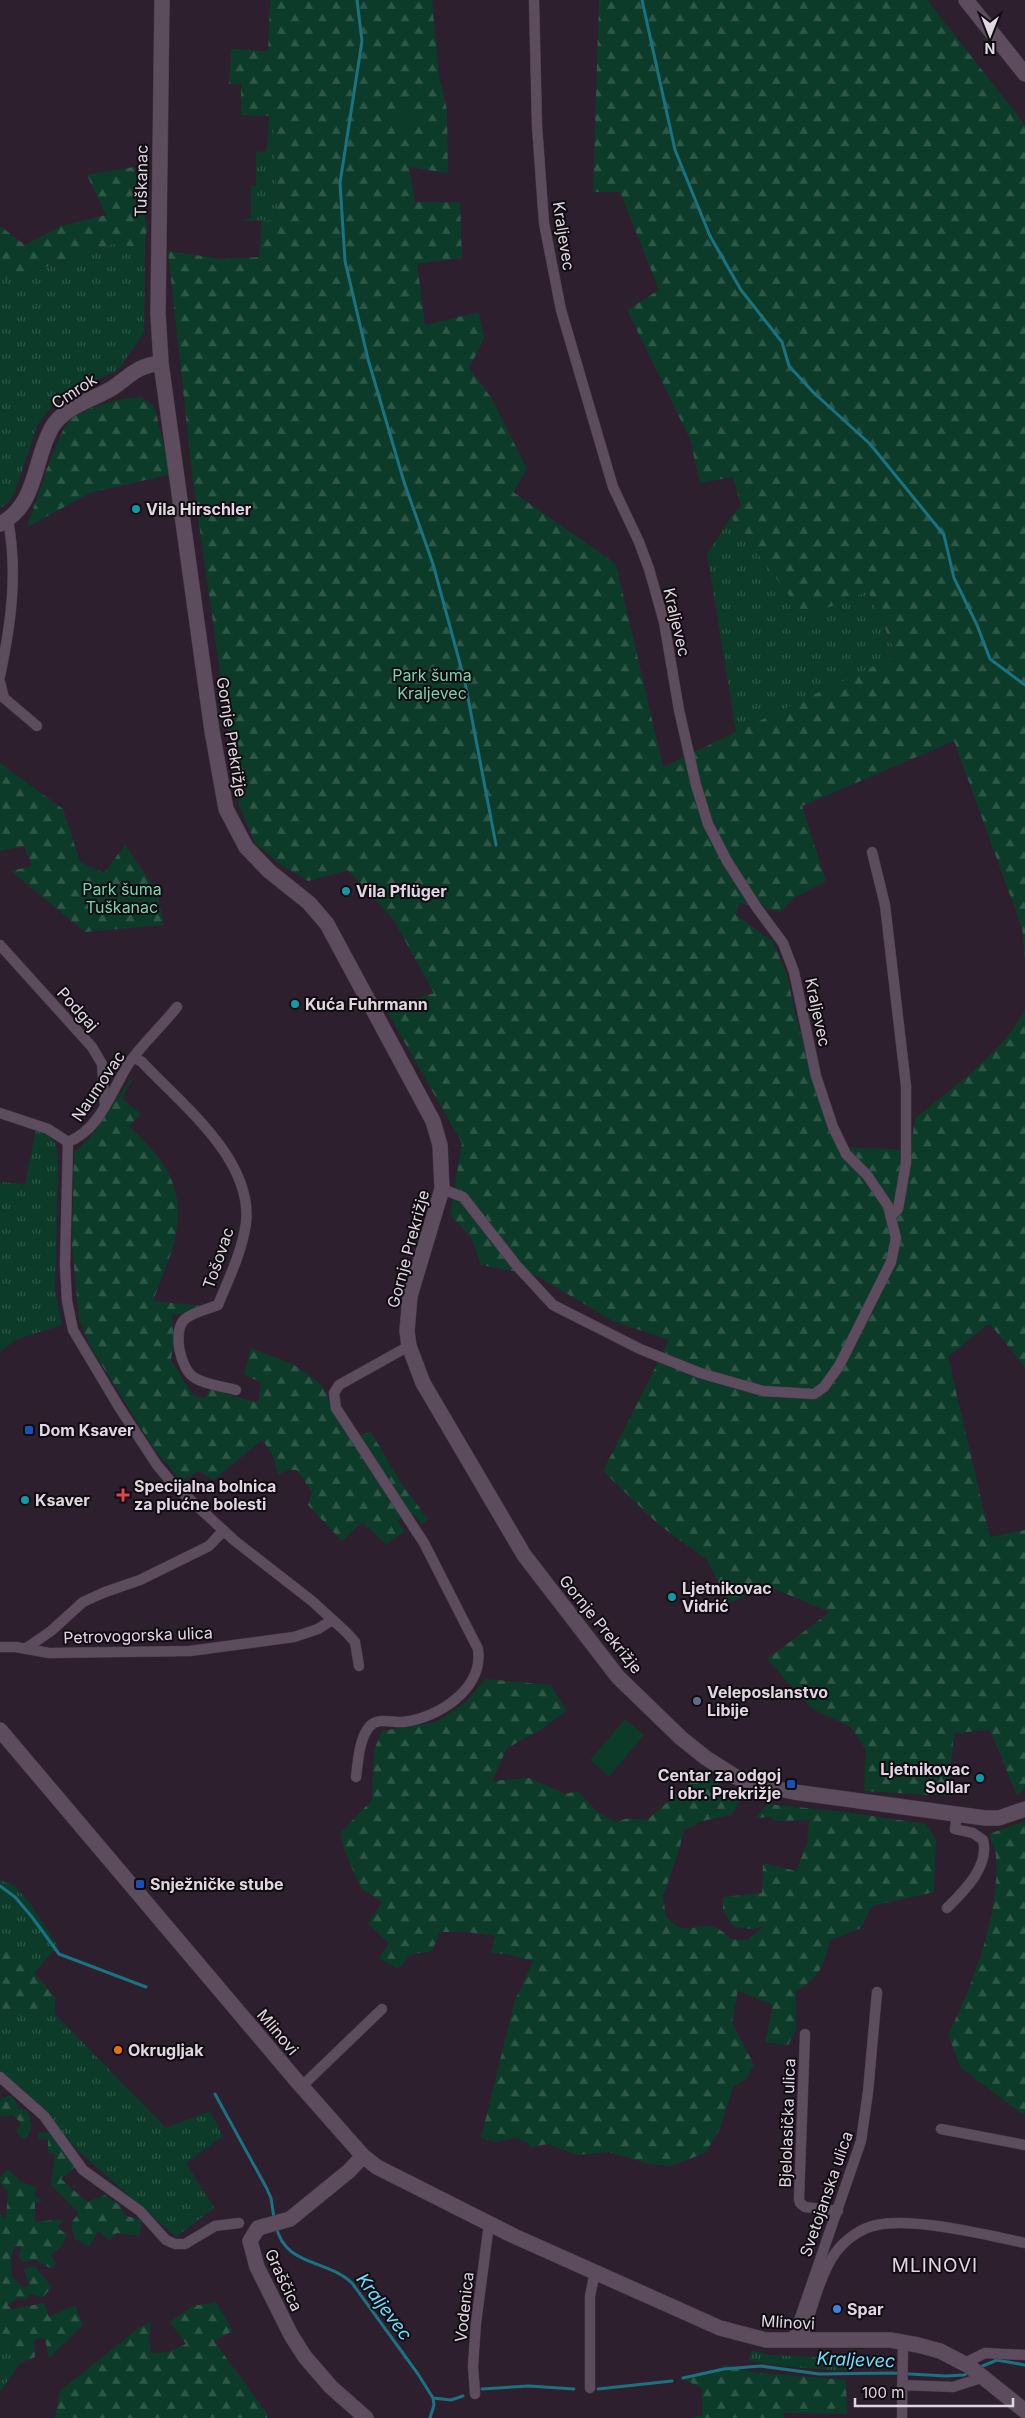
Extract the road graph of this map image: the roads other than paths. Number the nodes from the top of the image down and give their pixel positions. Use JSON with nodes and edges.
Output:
{"nodes":[{"id":1,"x":162,"y":0,"type":"edge"},
{"id":2,"x":534,"y":0,"type":"edge"},
{"id":3,"x":966,"y":0,"type":"edge"},
{"id":4,"x":1025,"y":74,"type":"edge"},
{"id":5,"x":161,"y":363,"type":"junction"},
{"id":6,"x":4,"y":522,"type":"edge"},
{"id":7,"x":0,"y":676,"type":"edge"},
{"id":8,"x":0,"y":682,"type":"edge"},
{"id":9,"x":38,"y":726,"type":"dead end"},
{"id":10,"x":872,"y":852,"type":"dead end"},
{"id":11,"x":0,"y":945,"type":"edge"},
{"id":12,"x":177,"y":1007,"type":"dead end"},
{"id":13,"x":134,"y":1057,"type":"junction"},
{"id":14,"x":105,"y":1106,"type":"junction"},
{"id":15,"x":0,"y":1113,"type":"edge"},
{"id":16,"x":68,"y":1142,"type":"junction"},
{"id":17,"x":442,"y":1189,"type":"junction"},
{"id":18,"x":891,"y":1216,"type":"junction"},
{"id":19,"x":409,"y":1346,"type":"junction"},
{"id":20,"x":236,"y":1390,"type":"dead end"},
{"id":21,"x":223,"y":1531,"type":"junction"},
{"id":22,"x":332,"y":1620,"type":"junction"},
{"id":23,"x":0,"y":1647,"type":"edge"},
{"id":24,"x":26,"y":1649,"type":"junction"},
{"id":25,"x":359,"y":1666,"type":"dead end"},
{"id":26,"x":0,"y":1730,"type":"edge"},
{"id":27,"x":356,"y":1777,"type":"dead end"},
{"id":28,"x":1025,"y":1809,"type":"edge"},
{"id":29,"x":957,"y":1814,"type":"junction"},
{"id":30,"x":947,"y":1908,"type":"dead end"},
{"id":31,"x":877,"y":1992,"type":"dead end"},
{"id":32,"x":382,"y":2009,"type":"dead end"},
{"id":33,"x":805,"y":2034,"type":"dead end"},
{"id":34,"x":0,"y":2077,"type":"edge"},
{"id":35,"x":302,"y":2086,"type":"junction"},
{"id":36,"x":940,"y":2129,"type":"dead end"},
{"id":37,"x":1025,"y":2146,"type":"edge"},
{"id":38,"x":364,"y":2156,"type":"junction"},
{"id":39,"x":838,"y":2212,"type":"junction"},
{"id":40,"x":239,"y":2223,"type":"dead end"},
{"id":41,"x":489,"y":2224,"type":"junction"},
{"id":42,"x":1025,"y":2243,"type":"edge"},
{"id":43,"x":595,"y":2272,"type":"junction"},
{"id":44,"x":797,"y":2341,"type":"junction"},
{"id":45,"x":903,"y":2342,"type":"junction"},
{"id":46,"x":1025,"y":2355,"type":"edge"},
{"id":47,"x":974,"y":2370,"type":"junction"},
{"id":48,"x":902,"y":2378,"type":"junction"},
{"id":49,"x":590,"y":2388,"type":"dead end"},
{"id":50,"x":475,"y":2394,"type":"dead end"},
{"id":51,"x":1025,"y":2411,"type":"edge"},
{"id":52,"x":366,"y":2418,"type":"edge"},
{"id":53,"x":902,"y":2418,"type":"edge"}],
"edges":[{"from":1,"to":5,"type":"street","name":"Tuškanac"},
{"from":2,"to":18,"type":"street","name":"Kraljevec"},
{"from":3,"to":4,"type":"street"},
{"from":5,"to":6,"type":"street","name":"Cmrok"},
{"from":5,"to":17,"type":"street","name":"Gornje Prekrižje"},
{"from":6,"to":7,"type":"street","name":"Cmrok"},
{"from":8,"to":9,"type":"street"},
{"from":10,"to":18,"type":"street"},
{"from":11,"to":14,"type":"street","name":"Podgaj"},
{"from":12,"to":13,"type":"street","name":"Naumovac"},
{"from":13,"to":14,"type":"street","name":"Naumovac"},
{"from":13,"to":20,"type":"street","name":"Tošovac"},
{"from":14,"to":16,"type":"street","name":"Naumovac"},
{"from":15,"to":16,"type":"street","name":"Naumovac"},
{"from":16,"to":21,"type":"street"},
{"from":17,"to":18,"type":"street","name":"Kraljevec"},
{"from":17,"to":19,"type":"street","name":"Gornje Prekrižje"},
{"from":19,"to":27,"type":"street"},
{"from":19,"to":29,"type":"street","name":"Gornje Prekrižje"},
{"from":21,"to":22,"type":"street"},
{"from":21,"to":24,"type":"street"},
{"from":22,"to":24,"type":"street","name":"Petrovogorska ulica"},
{"from":22,"to":25,"type":"street"},
{"from":23,"to":24,"type":"street","name":"Petrovogorska ulica"},
{"from":26,"to":35,"type":"street","name":"Mlinovi"},
{"from":28,"to":29,"type":"street","name":"Gornje Prekrižje"},
{"from":29,"to":30,"type":"street"},
{"from":31,"to":39,"type":"street","name":"Svetojanska ulica"},
{"from":32,"to":35,"type":"street"},
{"from":33,"to":39,"type":"street","name":"Bjelolasička ulica"},
{"from":34,"to":40,"type":"street"},
{"from":35,"to":38,"type":"street","name":"Mlinovi"},
{"from":36,"to":37,"type":"street"},
{"from":38,"to":41,"type":"street","name":"Mlinovi"},
{"from":38,"to":52,"type":"street","name":"Graščica"},
{"from":39,"to":44,"type":"street","name":"Svetojanska ulica"},
{"from":41,"to":43,"type":"street","name":"Mlinovi"},
{"from":41,"to":50,"type":"street","name":"Vodenica"},
{"from":42,"to":44,"type":"street"},
{"from":43,"to":44,"type":"street","name":"Mlinovi"},
{"from":43,"to":49,"type":"street"},
{"from":44,"to":45,"type":"street","name":"Mlinovi"},
{"from":45,"to":47,"type":"street","name":"Mlinovi"},
{"from":45,"to":48,"type":"street"},
{"from":46,"to":47,"type":"street"},
{"from":47,"to":48,"type":"street"},
{"from":47,"to":51,"type":"street","name":"Mlinovi"},
{"from":48,"to":53,"type":"street"}]}
